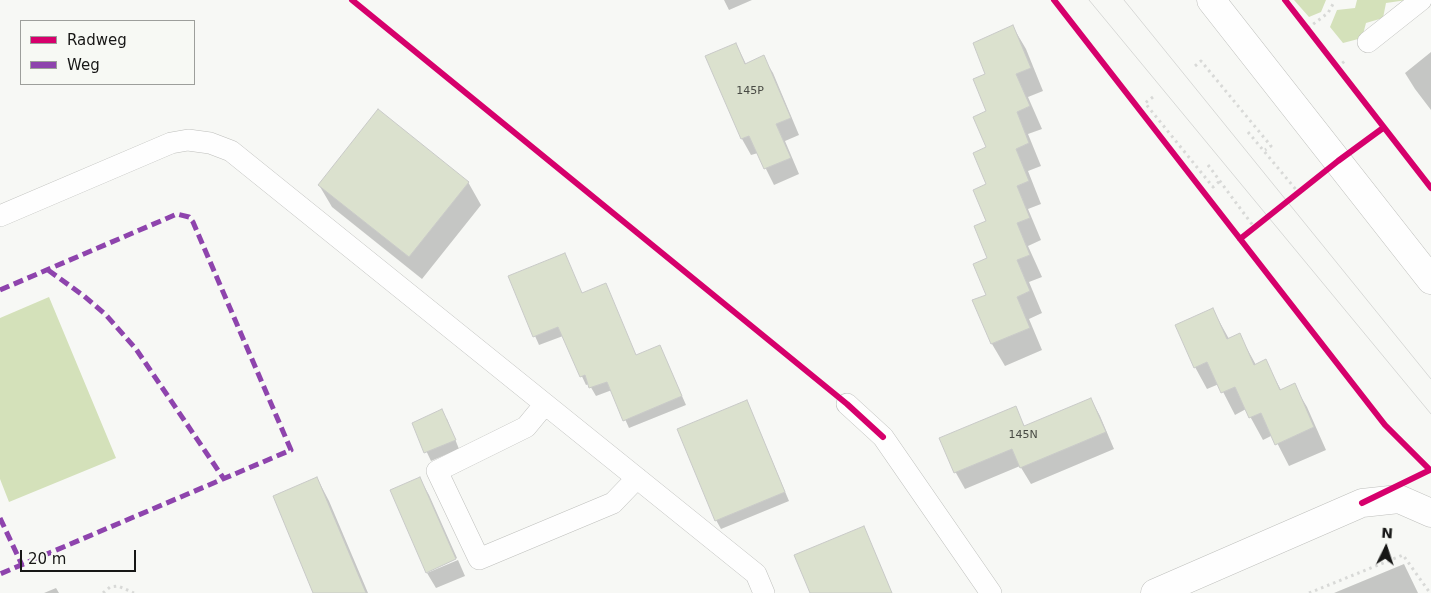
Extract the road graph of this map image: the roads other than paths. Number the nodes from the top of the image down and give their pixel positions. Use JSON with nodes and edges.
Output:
{"nodes":[{"id":1,"x":1211,"y":0,"type":"edge"},
{"id":2,"x":1421,"y":0,"type":"edge"},
{"id":3,"x":1368,"y":42,"type":"dead end"},
{"id":4,"x":0,"y":216,"type":"edge"},
{"id":5,"x":1431,"y":280,"type":"edge"},
{"id":6,"x":545,"y":404,"type":"junction"},
{"id":7,"x":847,"y":404,"type":"dead end"},
{"id":8,"x":637,"y":478,"type":"junction"},
{"id":9,"x":1431,"y":513,"type":"edge"},
{"id":10,"x":764,"y":593,"type":"edge"},
{"id":11,"x":991,"y":593,"type":"edge"},
{"id":12,"x":1155,"y":593,"type":"edge"}],
"edges":[{"from":1,"to":5,"type":"main road"},
{"from":2,"to":3,"type":"lane"},
{"from":4,"to":6,"type":"lane"},
{"from":6,"to":8,"type":"lane"},
{"from":6,"to":8,"type":"lane"},
{"from":7,"to":11,"type":"lane"},
{"from":8,"to":10,"type":"lane"},
{"from":9,"to":12,"type":"main road"}]}
